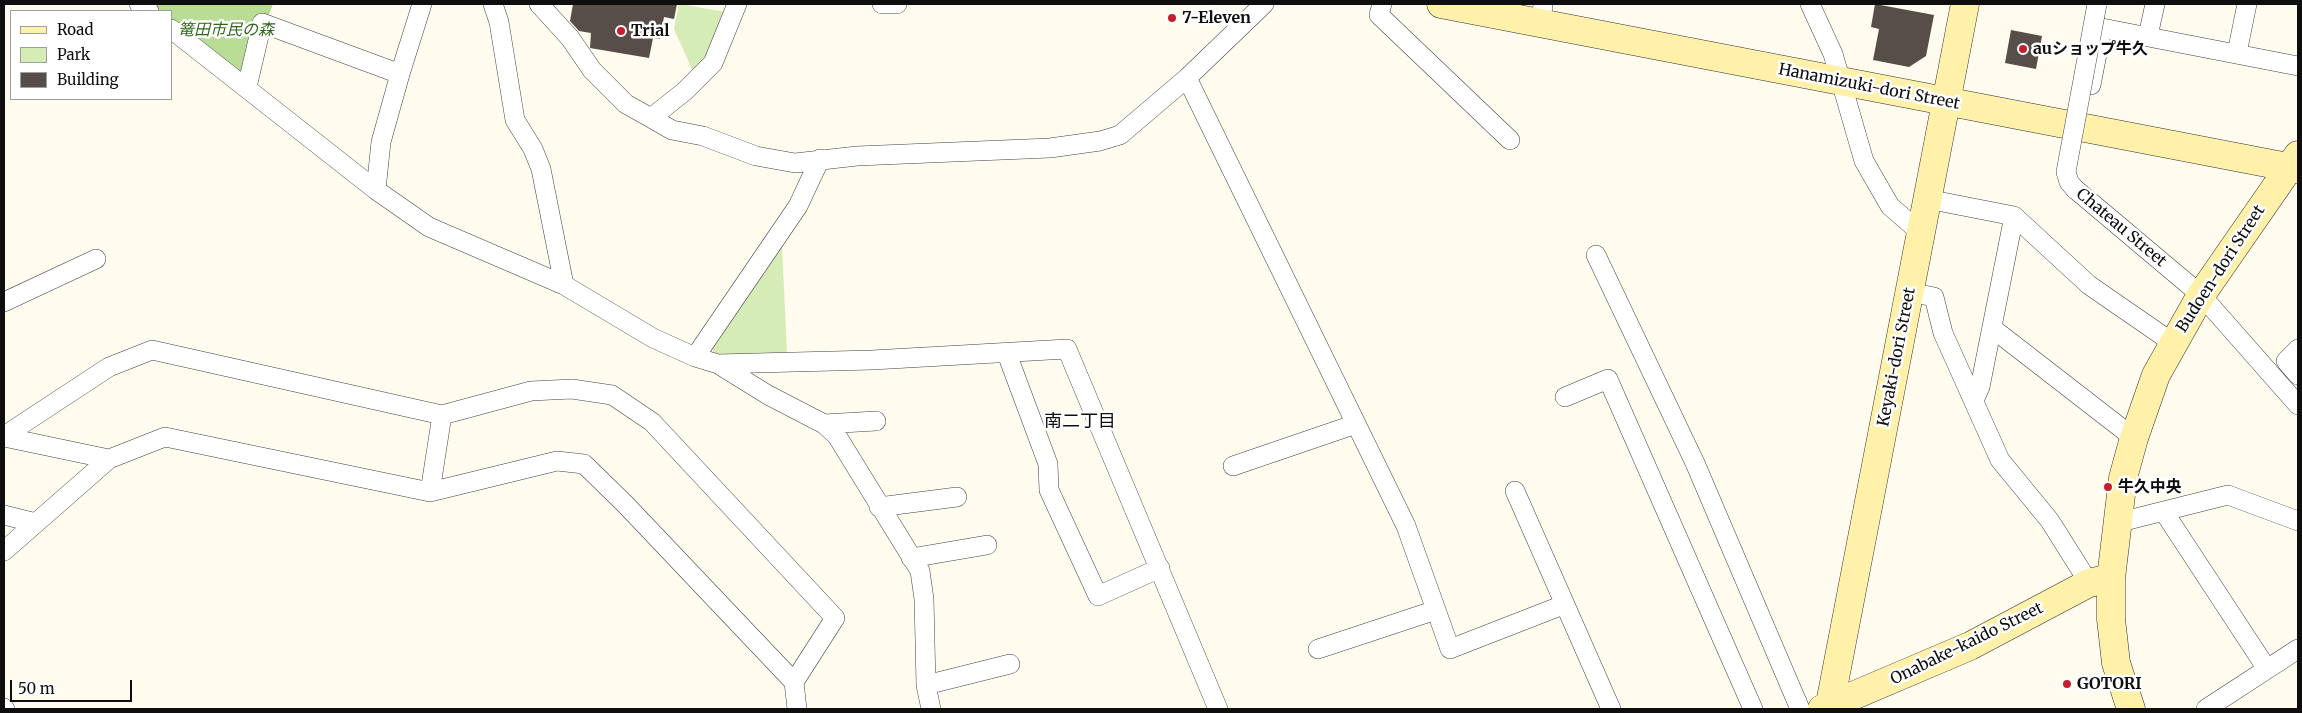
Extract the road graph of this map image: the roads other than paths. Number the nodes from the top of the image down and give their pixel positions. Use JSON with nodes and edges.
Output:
{"nodes":[{"id":1,"x":422,"y":4,"type":"edge"},
{"id":2,"x":493,"y":4,"type":"edge"},
{"id":3,"x":539,"y":4,"type":"edge"},
{"id":4,"x":737,"y":4,"type":"edge"},
{"id":5,"x":882,"y":4,"type":"edge"},
{"id":6,"x":897,"y":4,"type":"edge"},
{"id":7,"x":1264,"y":4,"type":"edge"},
{"id":8,"x":1382,"y":4,"type":"edge"},
{"id":9,"x":1447,"y":4,"type":"edge"},
{"id":10,"x":1965,"y":4,"type":"edge"},
{"id":11,"x":2097,"y":4,"type":"edge"},
{"id":12,"x":2155,"y":4,"type":"edge"},
{"id":13,"x":2247,"y":4,"type":"edge"},
{"id":14,"x":1814,"y":7,"type":"edge"},
{"id":15,"x":1542,"y":14,"type":"edge"},
{"id":16,"x":172,"y":30,"type":"edge"},
{"id":17,"x":2148,"y":36,"type":"junction"},
{"id":18,"x":2237,"y":54,"type":"junction"},
{"id":19,"x":2298,"y":66,"type":"edge"},
{"id":20,"x":400,"y":74,"type":"junction"},
{"id":21,"x":1187,"y":78,"type":"junction"},
{"id":22,"x":1841,"y":82,"type":"junction"},
{"id":23,"x":247,"y":87,"type":"junction"},
{"id":24,"x":1946,"y":103,"type":"junction"},
{"id":25,"x":651,"y":118,"type":"junction"},
{"id":26,"x":2083,"y":128,"type":"junction"},
{"id":27,"x":1510,"y":140,"type":"dead end"},
{"id":28,"x":820,"y":159,"type":"junction"},
{"id":29,"x":2295,"y":164,"type":"edge"},
{"id":30,"x":376,"y":190,"type":"junction"},
{"id":31,"x":1927,"y":199,"type":"junction"},
{"id":32,"x":2014,"y":216,"type":"junction"},
{"id":33,"x":1921,"y":234,"type":"junction"},
{"id":34,"x":1596,"y":255,"type":"dead end"},
{"id":35,"x":96,"y":259,"type":"dead end"},
{"id":36,"x":564,"y":285,"type":"junction"},
{"id":37,"x":1909,"y":292,"type":"junction"},
{"id":38,"x":2201,"y":295,"type":"junction"},
{"id":39,"x":4,"y":302,"type":"edge"},
{"id":40,"x":1992,"y":328,"type":"junction"},
{"id":41,"x":2173,"y":343,"type":"junction"},
{"id":42,"x":2298,"y":349,"type":"edge"},
{"id":43,"x":1007,"y":354,"type":"junction"},
{"id":44,"x":694,"y":357,"type":"junction"},
{"id":45,"x":718,"y":364,"type":"junction"},
{"id":46,"x":2298,"y":375,"type":"edge"},
{"id":47,"x":1565,"y":397,"type":"dead end"},
{"id":48,"x":1974,"y":400,"type":"junction"},
{"id":49,"x":2298,"y":405,"type":"edge"},
{"id":50,"x":442,"y":416,"type":"junction"},
{"id":51,"x":876,"y":421,"type":"dead end"},
{"id":52,"x":824,"y":424,"type":"junction"},
{"id":53,"x":1356,"y":424,"type":"junction"},
{"id":54,"x":4,"y":437,"type":"edge"},
{"id":55,"x":2134,"y":438,"type":"junction"},
{"id":56,"x":109,"y":459,"type":"junction"},
{"id":57,"x":1233,"y":466,"type":"dead end"},
{"id":58,"x":1515,"y":491,"type":"dead end"},
{"id":59,"x":430,"y":492,"type":"junction"},
{"id":60,"x":957,"y":496,"type":"dead end"},
{"id":61,"x":879,"y":507,"type":"junction"},
{"id":62,"x":2164,"y":512,"type":"junction"},
{"id":63,"x":4,"y":515,"type":"edge"},
{"id":64,"x":2298,"y":521,"type":"edge"},
{"id":65,"x":36,"y":523,"type":"junction"},
{"id":66,"x":2116,"y":523,"type":"junction"},
{"id":67,"x":987,"y":545,"type":"dead end"},
{"id":68,"x":4,"y":551,"type":"edge"},
{"id":69,"x":911,"y":558,"type":"junction"},
{"id":70,"x":1160,"y":568,"type":"junction"},
{"id":71,"x":2100,"y":580,"type":"junction"},
{"id":72,"x":1563,"y":605,"type":"junction"},
{"id":73,"x":1436,"y":610,"type":"junction"},
{"id":74,"x":1318,"y":649,"type":"dead end"},
{"id":75,"x":2298,"y":649,"type":"edge"},
{"id":76,"x":1010,"y":664,"type":"dead end"},
{"id":77,"x":2266,"y":669,"type":"junction"},
{"id":78,"x":794,"y":682,"type":"junction"},
{"id":79,"x":926,"y":684,"type":"junction"},
{"id":80,"x":1827,"y":708,"type":"edge"},
{"id":81,"x":797,"y":709,"type":"edge"},
{"id":82,"x":931,"y":709,"type":"edge"},
{"id":83,"x":1218,"y":709,"type":"edge"},
{"id":84,"x":1611,"y":709,"type":"edge"},
{"id":85,"x":1753,"y":709,"type":"edge"},
{"id":86,"x":1800,"y":709,"type":"edge"},
{"id":87,"x":2131,"y":709,"type":"edge"},
{"id":88,"x":2206,"y":709,"type":"edge"}],
"edges":[{"from":1,"to":20,"type":"street"},
{"from":2,"to":36,"type":"street"},
{"from":3,"to":25,"type":"street"},
{"from":4,"to":25,"type":"street"},
{"from":5,"to":6,"type":"street"},
{"from":7,"to":21,"type":"street"},
{"from":8,"to":27,"type":"street"},
{"from":9,"to":15,"type":"street","name":"Hanamizuki-dori Street"},
{"from":10,"to":24,"type":"street","name":"Keyaki-dori Street"},
{"from":11,"to":38,"type":"street","name":"Chateau Street","bridge":true},
{"from":12,"to":17,"type":"street"},
{"from":13,"to":18,"type":"street"},
{"from":14,"to":22,"type":"street"},
{"from":15,"to":22,"type":"street","name":"Hanamizuki-dori Street"},
{"from":16,"to":23,"type":"street"},
{"from":17,"to":18,"type":"street"},
{"from":17,"to":26,"type":"street"},
{"from":18,"to":19,"type":"street"},
{"from":20,"to":23,"type":"street"},
{"from":20,"to":30,"type":"street"},
{"from":21,"to":28,"type":"street"},
{"from":21,"to":53,"type":"street"},
{"from":22,"to":24,"type":"street","name":"Hanamizuki-dori Street"},
{"from":22,"to":33,"type":"street"},
{"from":23,"to":30,"type":"street"},
{"from":24,"to":26,"type":"street","name":"Hanamizuki-dori Street"},
{"from":24,"to":31,"type":"street","name":"Keyaki-dori Street"},
{"from":25,"to":28,"type":"street"},
{"from":26,"to":29,"type":"street","name":"Hanamizuki-dori Street"},
{"from":28,"to":44,"type":"street"},
{"from":29,"to":38,"type":"street","name":"Budoen-dori Street"},
{"from":30,"to":36,"type":"street"},
{"from":31,"to":32,"type":"street"},
{"from":31,"to":33,"type":"street","name":"Keyaki-dori Street"},
{"from":32,"to":40,"type":"street"},
{"from":32,"to":41,"type":"street"},
{"from":33,"to":37,"type":"street","name":"Keyaki-dori Street"},
{"from":34,"to":86,"type":"street"},
{"from":35,"to":39,"type":"street"},
{"from":36,"to":44,"type":"street"},
{"from":37,"to":48,"type":"street"},
{"from":37,"to":80,"type":"street","name":"Keyaki-dori Street"},
{"from":38,"to":41,"type":"street","name":"Budoen-dori Street"},
{"from":38,"to":49,"type":"street","name":"Chateau Street"},
{"from":40,"to":48,"type":"street"},
{"from":40,"to":55,"type":"street"},
{"from":41,"to":55,"type":"street","name":"Budoen-dori Street"},
{"from":42,"to":46,"type":"street"},
{"from":43,"to":45,"type":"street"},
{"from":43,"to":70,"type":"street"},
{"from":43,"to":70,"type":"street"},
{"from":44,"to":45,"type":"street"},
{"from":45,"to":52,"type":"street"},
{"from":47,"to":85,"type":"street"},
{"from":48,"to":71,"type":"street"},
{"from":50,"to":54,"type":"street"},
{"from":50,"to":59,"type":"street"},
{"from":50,"to":78,"type":"street"},
{"from":51,"to":52,"type":"street"},
{"from":52,"to":61,"type":"street"},
{"from":53,"to":57,"type":"street"},
{"from":53,"to":73,"type":"street"},
{"from":54,"to":56,"type":"street"},
{"from":55,"to":66,"type":"street","name":"Budoen-dori Street"},
{"from":56,"to":59,"type":"street"},
{"from":56,"to":65,"type":"street"},
{"from":58,"to":72,"type":"street"},
{"from":59,"to":78,"type":"street"},
{"from":60,"to":61,"type":"street"},
{"from":61,"to":69,"type":"street"},
{"from":62,"to":64,"type":"street"},
{"from":62,"to":66,"type":"street"},
{"from":62,"to":77,"type":"street"},
{"from":63,"to":65,"type":"street"},
{"from":65,"to":68,"type":"street"},
{"from":66,"to":71,"type":"street","name":"Budoen-dori Street"},
{"from":67,"to":69,"type":"street"},
{"from":69,"to":79,"type":"street"},
{"from":70,"to":83,"type":"street"},
{"from":71,"to":80,"type":"street","name":"Onabake-kaido Street"},
{"from":71,"to":87,"type":"street","name":"Budoen-dori Street"},
{"from":72,"to":73,"type":"street"},
{"from":72,"to":84,"type":"street"},
{"from":73,"to":74,"type":"street"},
{"from":75,"to":77,"type":"street"},
{"from":76,"to":79,"type":"street"},
{"from":77,"to":88,"type":"street"},
{"from":78,"to":81,"type":"street"},
{"from":79,"to":82,"type":"street"}]}
